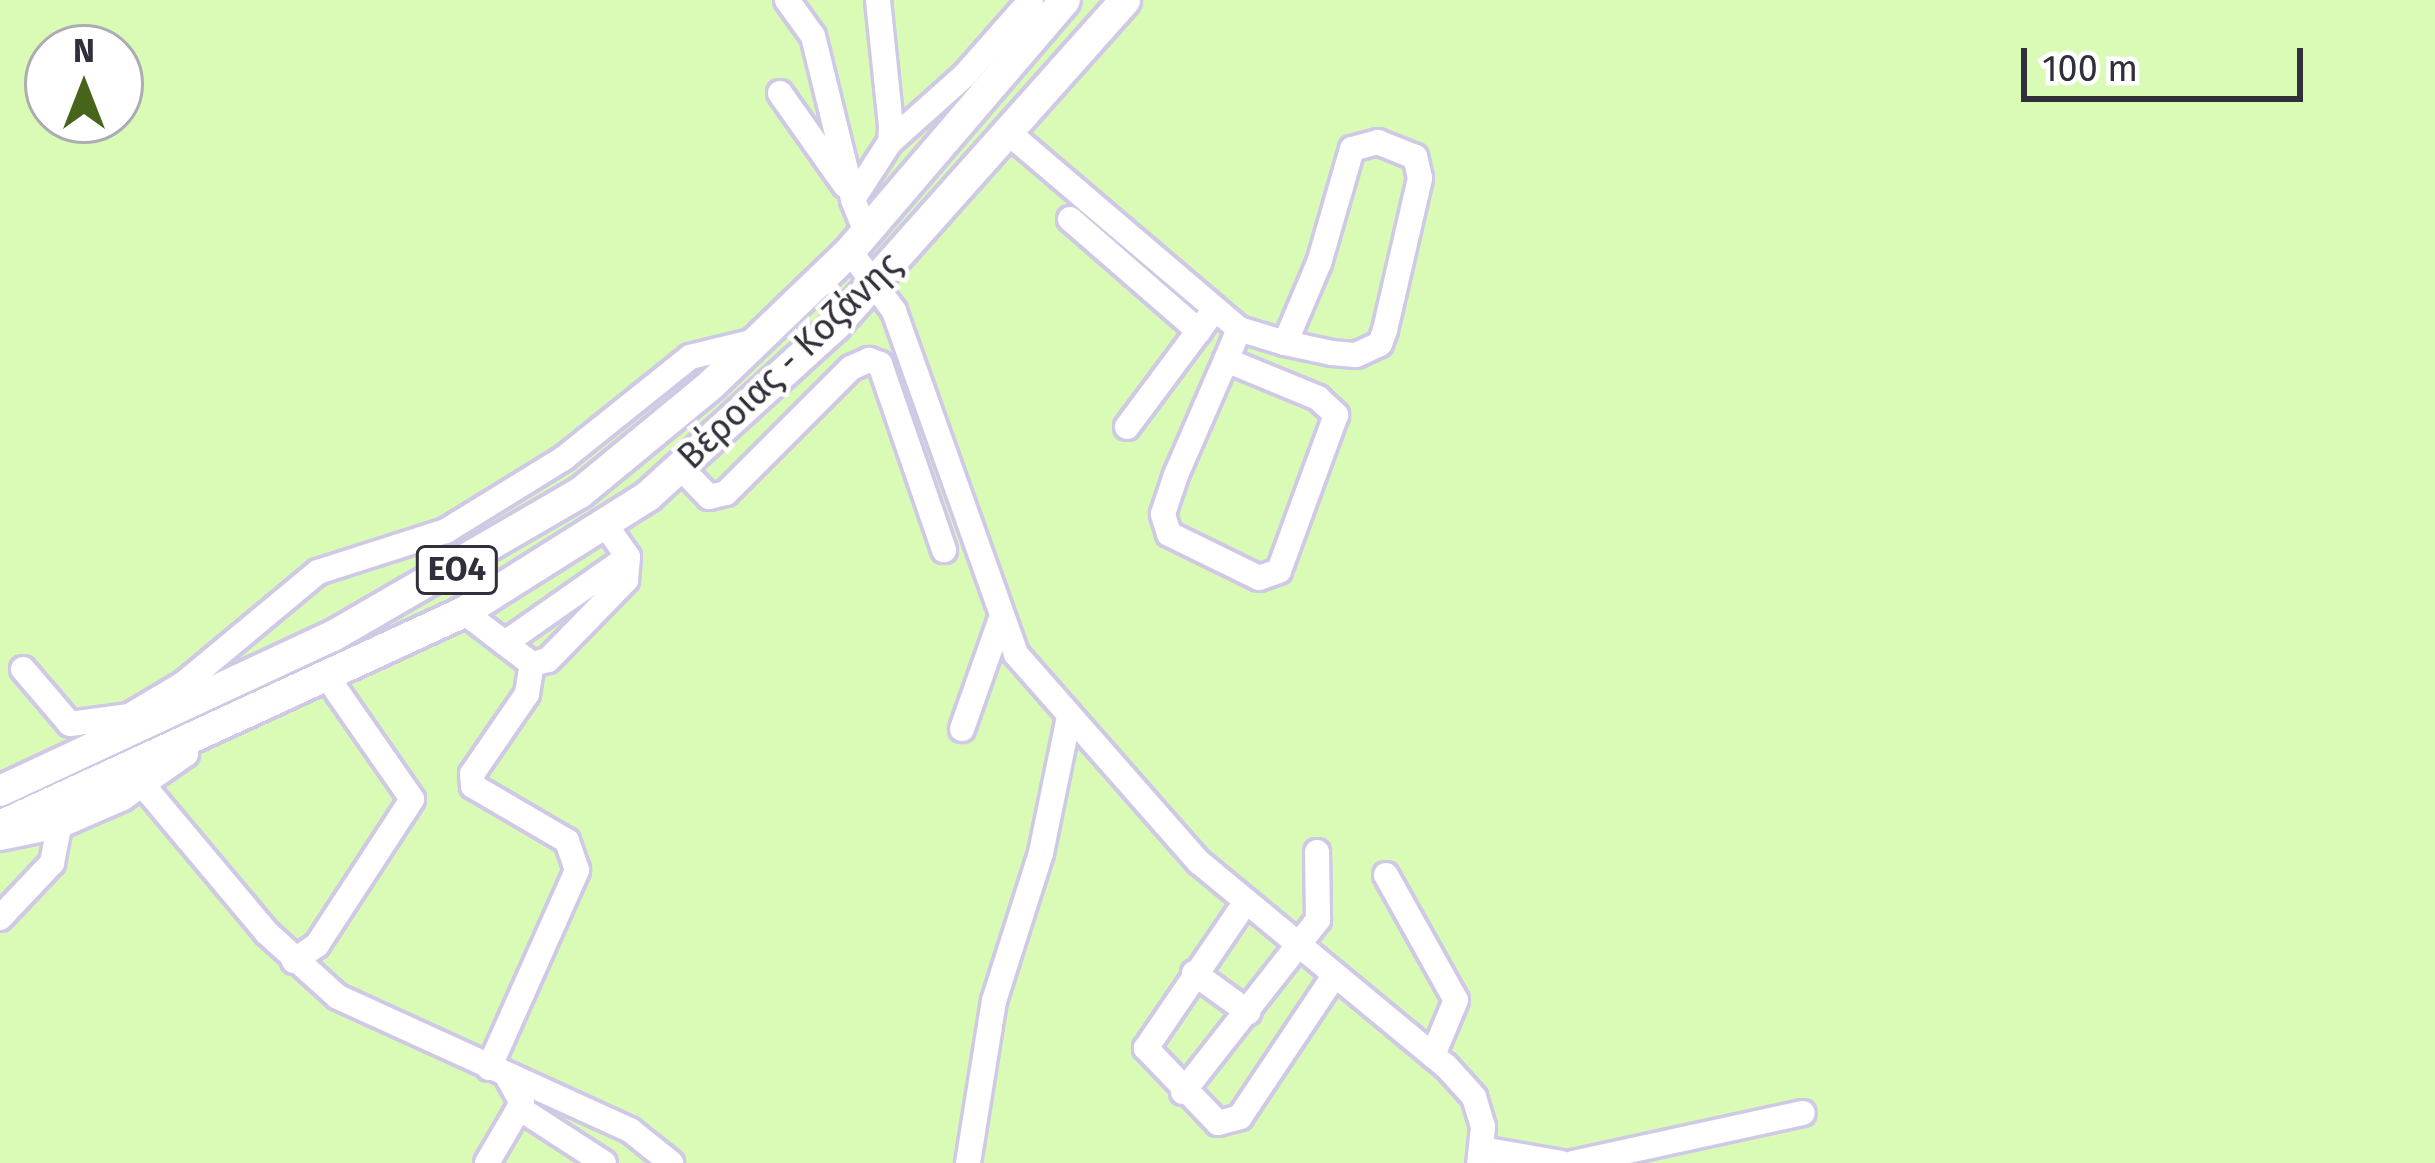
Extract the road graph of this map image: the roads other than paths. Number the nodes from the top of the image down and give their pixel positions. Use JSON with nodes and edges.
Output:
{"nodes":[{"id":1,"x":787,"y":0,"type":"edge"},
{"id":2,"x":878,"y":0,"type":"edge"},
{"id":3,"x":1031,"y":0,"type":"edge"},
{"id":4,"x":1065,"y":0,"type":"edge"},
{"id":5,"x":1125,"y":0,"type":"edge"},
{"id":6,"x":780,"y":93,"type":"dead end"},
{"id":7,"x":1010,"y":134,"type":"junction"},
{"id":8,"x":890,"y":142,"type":"junction"},
{"id":9,"x":850,"y":193,"type":"junction"},
{"id":10,"x":1070,"y":219,"type":"dead end"},
{"id":11,"x":858,"y":242,"type":"junction"},
{"id":12,"x":877,"y":279,"type":"junction"},
{"id":13,"x":1206,"y":321,"type":"junction"},
{"id":14,"x":1239,"y":329,"type":"junction"},
{"id":15,"x":759,"y":340,"type":"junction"},
{"id":16,"x":1286,"y":343,"type":"junction"},
{"id":17,"x":1226,"y":360,"type":"junction"},
{"id":18,"x":1127,"y":427,"type":"dead end"},
{"id":19,"x":681,"y":468,"type":"junction"},
{"id":20,"x":606,"y":526,"type":"junction"},
{"id":21,"x":944,"y":550,"type":"dead end"},
{"id":22,"x":628,"y":557,"type":"junction"},
{"id":23,"x":464,"y":612,"type":"junction"},
{"id":24,"x":1000,"y":621,"type":"junction"},
{"id":25,"x":505,"y":643,"type":"junction"},
{"id":26,"x":532,"y":664,"type":"junction"},
{"id":27,"x":23,"y":669,"type":"dead end"},
{"id":28,"x":328,"y":677,"type":"junction"},
{"id":29,"x":256,"y":712,"type":"junction"},
{"id":30,"x":152,"y":715,"type":"junction"},
{"id":31,"x":1068,"y":722,"type":"junction"},
{"id":32,"x":962,"y":729,"type":"dead end"},
{"id":33,"x":142,"y":784,"type":"junction"},
{"id":34,"x":0,"y":791,"type":"edge"},
{"id":35,"x":0,"y":826,"type":"edge"},
{"id":36,"x":59,"y":826,"type":"junction"},
{"id":37,"x":0,"y":838,"type":"edge"},
{"id":38,"x":1317,"y":852,"type":"dead end"},
{"id":39,"x":1386,"y":875,"type":"dead end"},
{"id":40,"x":1245,"y":903,"type":"junction"},
{"id":41,"x":0,"y":918,"type":"edge"},
{"id":42,"x":1295,"y":947,"type":"junction"},
{"id":43,"x":294,"y":961,"type":"junction"},
{"id":44,"x":1194,"y":974,"type":"junction"},
{"id":45,"x":1334,"y":976,"type":"junction"},
{"id":46,"x":1248,"y":1012,"type":"junction"},
{"id":47,"x":1432,"y":1055,"type":"junction"},
{"id":48,"x":498,"y":1072,"type":"junction"},
{"id":49,"x":1184,"y":1092,"type":"junction"},
{"id":50,"x":519,"y":1108,"type":"junction"},
{"id":51,"x":1803,"y":1113,"type":"dead end"},
{"id":52,"x":1480,"y":1156,"type":"edge"},
{"id":53,"x":487,"y":1163,"type":"edge"},
{"id":54,"x":604,"y":1163,"type":"edge"},
{"id":55,"x":671,"y":1163,"type":"edge"},
{"id":56,"x":968,"y":1163,"type":"edge"},
{"id":57,"x":1561,"y":1163,"type":"edge"},
{"id":58,"x":1573,"y":1163,"type":"edge"}],
"edges":[{"from":1,"to":9,"type":"street"},
{"from":2,"to":8,"type":"street"},
{"from":3,"to":8,"type":"street"},
{"from":4,"to":11,"type":"main road","name":"Βέροιας - Κοζάνης","number":"ΕΟ4"},
{"from":5,"to":7,"type":"main road","name":"Βέροιας - Κοζάνης","number":"ΕΟ4"},
{"from":6,"to":9,"type":"street"},
{"from":7,"to":12,"type":"main road","name":"Βέροιας - Κοζάνης","number":"ΕΟ4"},
{"from":7,"to":13,"type":"street"},
{"from":8,"to":9,"type":"street"},
{"from":9,"to":11,"type":"street"},
{"from":10,"to":13,"type":"street"},
{"from":11,"to":12,"type":"street"},
{"from":11,"to":15,"type":"main road","name":"Βέροιας - Κοζάνης","number":"ΕΟ4"},
{"from":12,"to":19,"type":"main road","name":"Βέροιας - Κοζάνης","number":"ΕΟ4"},
{"from":12,"to":24,"type":"street"},
{"from":13,"to":14,"type":"street"},
{"from":13,"to":18,"type":"street"},
{"from":14,"to":16,"type":"street"},
{"from":14,"to":17,"type":"street"},
{"from":15,"to":30,"type":"main road","name":"Βέροιας - Κοζάνης","number":"ΕΟ4"},
{"from":15,"to":30,"type":"street"},
{"from":16,"to":16,"type":"street"},
{"from":17,"to":17,"type":"street"},
{"from":19,"to":20,"type":"main road","name":"Βέροιας - Κοζάνης","number":"ΕΟ4"},
{"from":19,"to":21,"type":"street"},
{"from":20,"to":22,"type":"street"},
{"from":20,"to":23,"type":"main road","name":"Βέροιας - Κοζάνης","number":"ΕΟ4"},
{"from":22,"to":25,"type":"street"},
{"from":22,"to":26,"type":"street"},
{"from":23,"to":25,"type":"street"},
{"from":23,"to":28,"type":"main road","name":"Βέροιας - Κοζάνης","number":"ΕΟ4"},
{"from":24,"to":31,"type":"street"},
{"from":24,"to":32,"type":"street"},
{"from":25,"to":26,"type":"street"},
{"from":26,"to":48,"type":"street"},
{"from":27,"to":30,"type":"street"},
{"from":28,"to":29,"type":"main road","name":"Βέροιας - Κοζάνης","number":"ΕΟ4"},
{"from":28,"to":43,"type":"street"},
{"from":29,"to":33,"type":"street"},
{"from":29,"to":35,"type":"main road","name":"Βέροιας - Κοζάνης","number":"ΕΟ4"},
{"from":30,"to":34,"type":"main road","name":"Βέροιας - Κοζάνης","number":"ΕΟ4"},
{"from":31,"to":40,"type":"street"},
{"from":31,"to":56,"type":"street"},
{"from":33,"to":36,"type":"street"},
{"from":33,"to":43,"type":"street"},
{"from":36,"to":37,"type":"street"},
{"from":36,"to":41,"type":"street"},
{"from":38,"to":42,"type":"street"},
{"from":39,"to":47,"type":"street"},
{"from":40,"to":42,"type":"street"},
{"from":40,"to":44,"type":"street"},
{"from":42,"to":45,"type":"street"},
{"from":42,"to":46,"type":"street"},
{"from":43,"to":48,"type":"street"},
{"from":44,"to":46,"type":"street"},
{"from":44,"to":49,"type":"street"},
{"from":45,"to":47,"type":"street"},
{"from":45,"to":49,"type":"street"},
{"from":46,"to":49,"type":"street"},
{"from":47,"to":52,"type":"street"},
{"from":48,"to":50,"type":"street"},
{"from":48,"to":55,"type":"street"},
{"from":50,"to":53,"type":"street"},
{"from":50,"to":54,"type":"street"},
{"from":51,"to":58,"type":"street"},
{"from":52,"to":57,"type":"street"}]}
